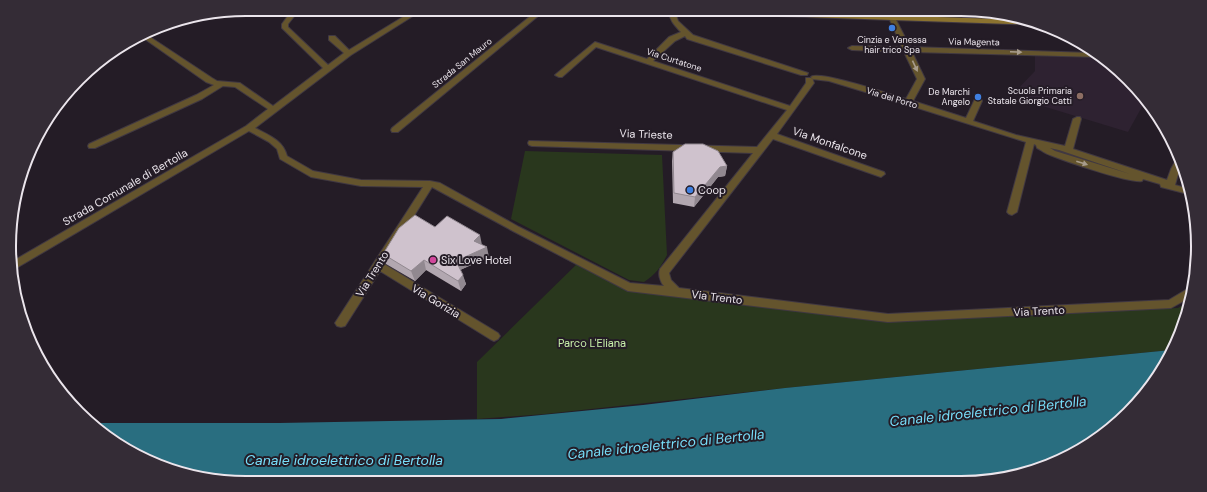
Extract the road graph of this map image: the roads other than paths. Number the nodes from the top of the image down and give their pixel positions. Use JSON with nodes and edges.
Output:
{"nodes":[{"id":1,"x":291,"y":16,"type":"edge"},
{"id":2,"x":409,"y":16,"type":"edge"},
{"id":3,"x":534,"y":16,"type":"edge"},
{"id":4,"x":673,"y":16,"type":"edge"},
{"id":5,"x":837,"y":16,"type":"edge"},
{"id":6,"x":892,"y":18,"type":"junction"},
{"id":7,"x":1014,"y":22,"type":"edge"},
{"id":8,"x":685,"y":33,"type":"junction"},
{"id":9,"x":148,"y":38,"type":"edge"},
{"id":10,"x":332,"y":38,"type":"dead end"},
{"id":11,"x":852,"y":48,"type":"dead end"},
{"id":12,"x":907,"y":50,"type":"junction"},
{"id":13,"x":348,"y":53,"type":"junction"},
{"id":14,"x":1089,"y":55,"type":"edge"},
{"id":15,"x":648,"y":62,"type":"junction"},
{"id":16,"x":327,"y":68,"type":"junction"},
{"id":17,"x":558,"y":75,"type":"dead end"},
{"id":18,"x":809,"y":76,"type":"junction"},
{"id":19,"x":223,"y":83,"type":"junction"},
{"id":20,"x":978,"y":101,"type":"dead end"},
{"id":21,"x":908,"y":102,"type":"junction"},
{"id":22,"x":273,"y":109,"type":"junction"},
{"id":23,"x":792,"y":109,"type":"junction"},
{"id":24,"x":1077,"y":119,"type":"dead end"},
{"id":25,"x":968,"y":122,"type":"junction"},
{"id":26,"x":249,"y":128,"type":"junction"},
{"id":27,"x":395,"y":130,"type":"dead end"},
{"id":28,"x":771,"y":135,"type":"junction"},
{"id":29,"x":532,"y":142,"type":"dead end"},
{"id":30,"x":1032,"y":142,"type":"junction"},
{"id":31,"x":92,"y":146,"type":"dead end"},
{"id":32,"x":759,"y":150,"type":"junction"},
{"id":33,"x":1062,"y":151,"type":"junction"},
{"id":34,"x":1177,"y":166,"type":"edge"},
{"id":35,"x":1122,"y":171,"type":"junction"},
{"id":36,"x":881,"y":174,"type":"dead end"},
{"id":37,"x":430,"y":184,"type":"junction"},
{"id":38,"x":1170,"y":186,"type":"junction"},
{"id":39,"x":1184,"y":190,"type":"edge"},
{"id":40,"x":1012,"y":212,"type":"dead end"},
{"id":41,"x":16,"y":264,"type":"edge"},
{"id":42,"x":378,"y":265,"type":"junction"},
{"id":43,"x":676,"y":292,"type":"junction"},
{"id":44,"x":1186,"y":294,"type":"edge"},
{"id":45,"x":341,"y":323,"type":"dead end"},
{"id":46,"x":494,"y":336,"type":"dead end"}],
"edges":[{"from":1,"to":16,"type":"street"},
{"from":2,"to":13,"type":"street","name":"Strada Comunale di Bertolla"},
{"from":3,"to":27,"type":"street","name":"Strada San Mauro"},
{"from":4,"to":8,"type":"street","name":"Via del Porto"},
{"from":5,"to":6,"type":"main road"},
{"from":6,"to":7,"type":"main road"},
{"from":6,"to":12,"type":"street"},
{"from":8,"to":15,"type":"street"},
{"from":8,"to":18,"type":"street","name":"Via del Porto"},
{"from":9,"to":19,"type":"street"},
{"from":10,"to":13,"type":"street"},
{"from":11,"to":12,"type":"street","name":"Via Magenta"},
{"from":12,"to":14,"type":"street","name":"Via Magenta","one_way":true},
{"from":12,"to":21,"type":"street","one_way":true},
{"from":13,"to":16,"type":"street","name":"Strada Comunale di Bertolla"},
{"from":15,"to":17,"type":"street","name":"Via Curtatone"},
{"from":15,"to":23,"type":"street","name":"Via Curtatone"},
{"from":16,"to":22,"type":"street","name":"Strada Comunale di Bertolla"},
{"from":18,"to":21,"type":"street","name":"Via del Porto"},
{"from":18,"to":23,"type":"street"},
{"from":19,"to":22,"type":"street"},
{"from":19,"to":31,"type":"street"},
{"from":20,"to":25,"type":"street"},
{"from":21,"to":25,"type":"street","name":"Via del Porto"},
{"from":22,"to":26,"type":"street","name":"Strada Comunale di Bertolla"},
{"from":23,"to":28,"type":"street"},
{"from":24,"to":33,"type":"street"},
{"from":25,"to":30,"type":"street","name":"Via del Porto"},
{"from":26,"to":37,"type":"street"},
{"from":26,"to":41,"type":"street","name":"Strada Comunale di Bertolla"},
{"from":28,"to":32,"type":"street"},
{"from":28,"to":36,"type":"street","name":"Via Monfalcone"},
{"from":29,"to":32,"type":"street","name":"Via Trieste"},
{"from":30,"to":33,"type":"street","name":"Via del Porto"},
{"from":30,"to":40,"type":"street"},
{"from":32,"to":43,"type":"street"},
{"from":33,"to":35,"type":"street","name":"Via del Porto","one_way":true},
{"from":33,"to":35,"type":"street","name":"Via del Porto"},
{"from":34,"to":38,"type":"street"},
{"from":35,"to":38,"type":"street","name":"Via del Porto"},
{"from":37,"to":42,"type":"street","name":"Via Trento"},
{"from":37,"to":43,"type":"street","name":"Via Trento"},
{"from":38,"to":39,"type":"street","name":"Via del Porto"},
{"from":42,"to":45,"type":"street","name":"Via Trento"},
{"from":42,"to":46,"type":"street","name":"Via Gorizia"},
{"from":43,"to":44,"type":"street","name":"Via Trento"}]}
